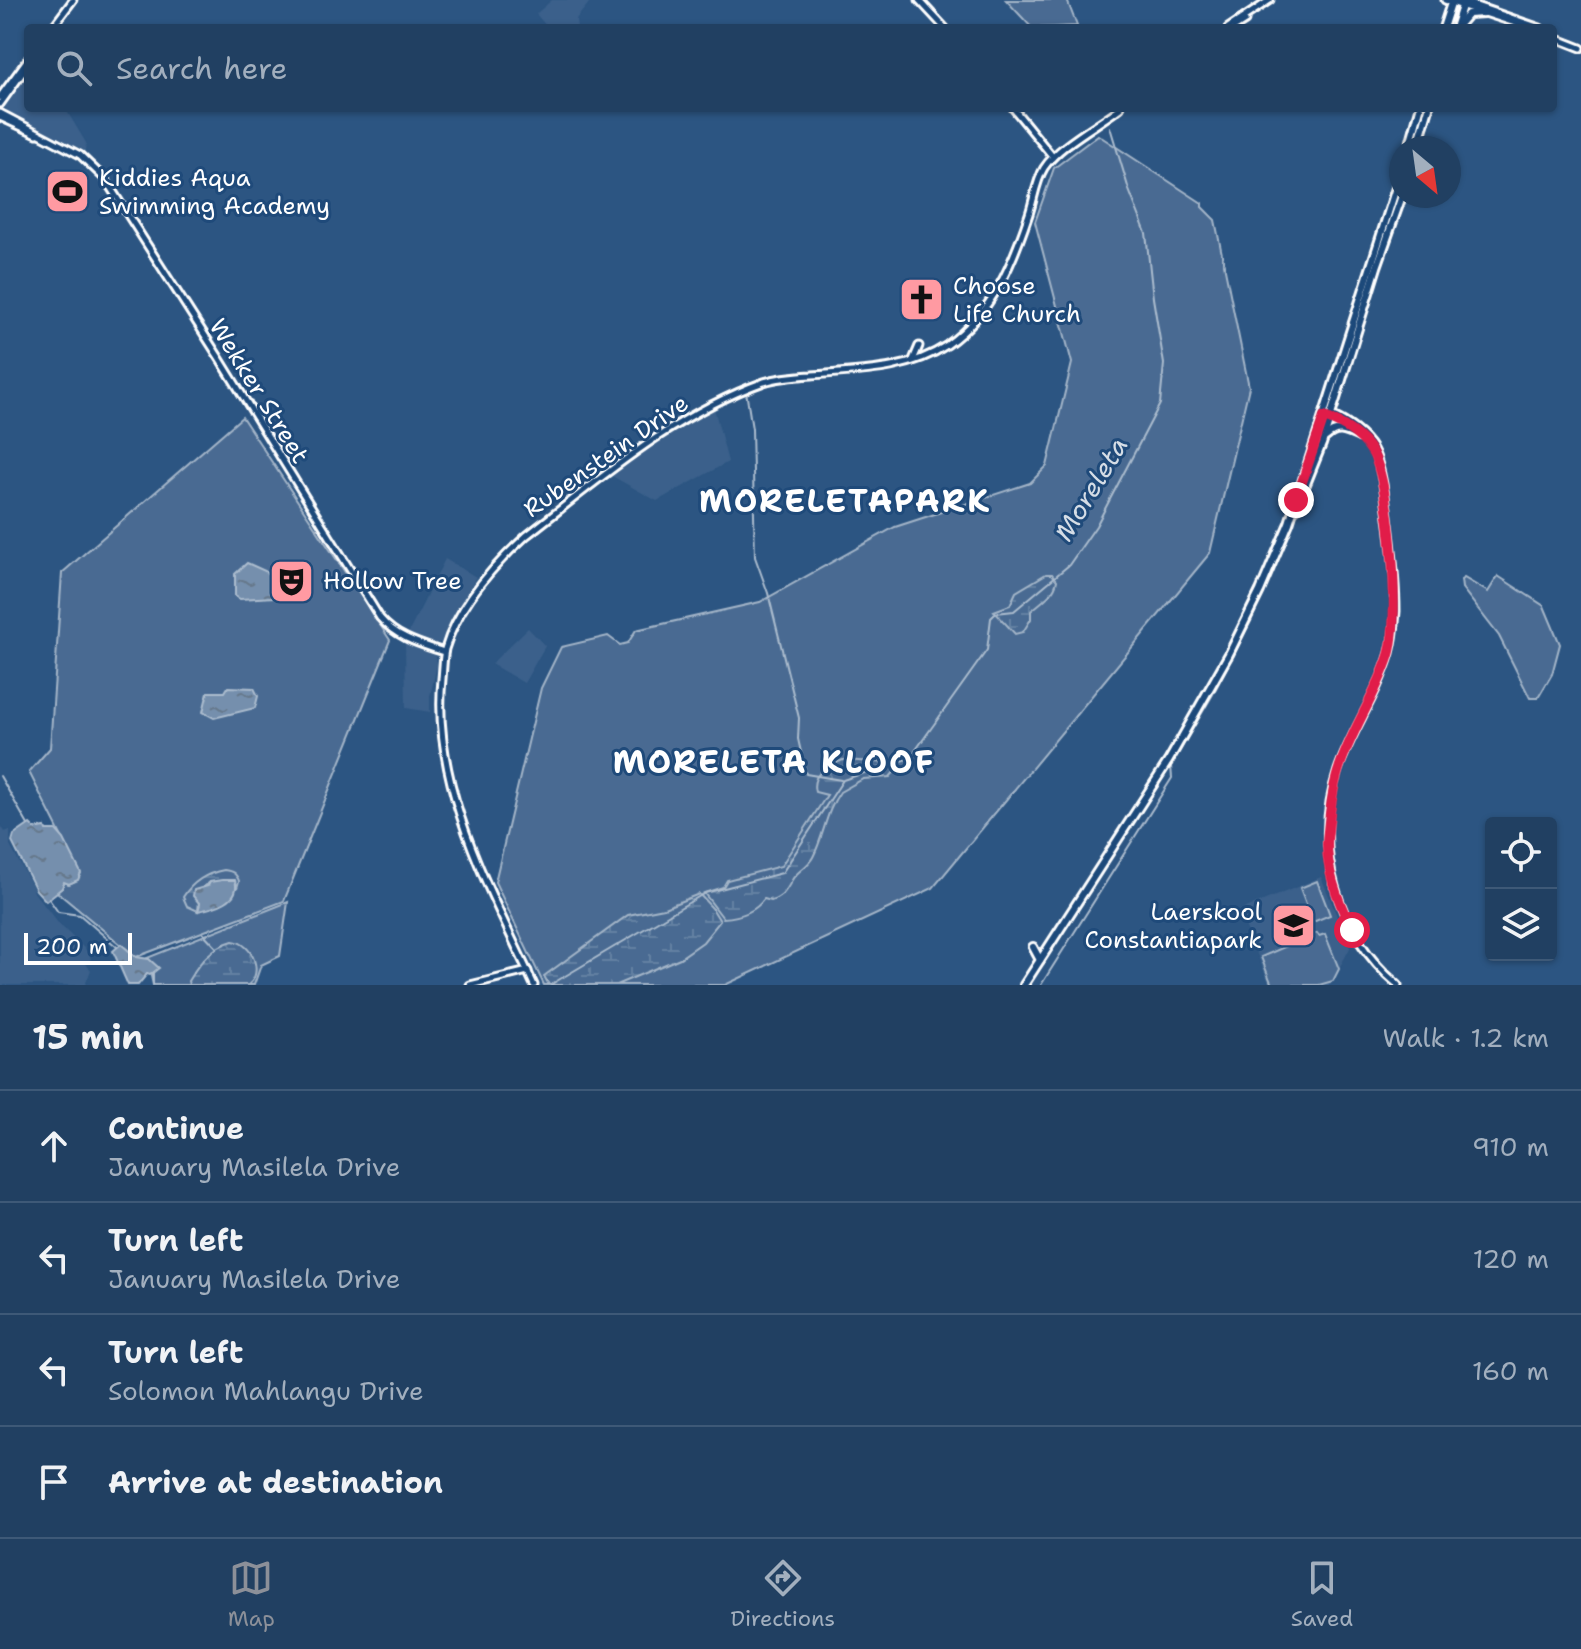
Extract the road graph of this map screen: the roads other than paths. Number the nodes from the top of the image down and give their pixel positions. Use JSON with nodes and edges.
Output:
{"nodes":[{"id":1,"x":73,"y":0,"type":"edge"},
{"id":2,"x":919,"y":0,"type":"edge"},
{"id":3,"x":1273,"y":0,"type":"edge"},
{"id":4,"x":1449,"y":1,"type":"edge"},
{"id":5,"x":1462,"y":2,"type":"edge"},
{"id":6,"x":1484,"y":13,"type":"junction"},
{"id":7,"x":56,"y":24,"type":"edge"},
{"id":8,"x":941,"y":24,"type":"edge"},
{"id":9,"x":1234,"y":24,"type":"edge"},
{"id":10,"x":1240,"y":24,"type":"edge"},
{"id":11,"x":1444,"y":24,"type":"edge"},
{"id":12,"x":1457,"y":24,"type":"edge"},
{"id":13,"x":1459,"y":24,"type":"edge"},
{"id":14,"x":1518,"y":24,"type":"edge"},
{"id":15,"x":1528,"y":24,"type":"edge"},
{"id":16,"x":1557,"y":37,"type":"edge"},
{"id":17,"x":1581,"y":47,"type":"edge"},
{"id":18,"x":24,"y":64,"type":"edge"},
{"id":19,"x":24,"y":71,"type":"edge"},
{"id":20,"x":0,"y":97,"type":"edge"},
{"id":21,"x":0,"y":104,"type":"edge"},
{"id":22,"x":1016,"y":112,"type":"edge"},
{"id":23,"x":1115,"y":112,"type":"edge"},
{"id":24,"x":1419,"y":112,"type":"edge"},
{"id":25,"x":1428,"y":112,"type":"edge"},
{"id":26,"x":0,"y":115,"type":"edge"},
{"id":27,"x":1412,"y":136,"type":"edge"},
{"id":28,"x":1421,"y":136,"type":"edge"},
{"id":29,"x":1053,"y":157,"type":"junction"},
{"id":30,"x":1390,"y":208,"type":"edge"},
{"id":31,"x":1398,"y":208,"type":"edge"},
{"id":32,"x":934,"y":353,"type":"junction"},
{"id":33,"x":909,"y":363,"type":"junction"},
{"id":34,"x":1327,"y":416,"type":"junction"},
{"id":35,"x":1359,"y":437,"type":"junction"},
{"id":36,"x":1322,"y":444,"type":"junction"},
{"id":37,"x":1382,"y":480,"type":"junction"},
{"id":38,"x":1289,"y":523,"type":"junction"},
{"id":39,"x":444,"y":652,"type":"junction"},
{"id":40,"x":1115,"y":845,"type":"junction"},
{"id":41,"x":1033,"y":947,"type":"dead end"},
{"id":42,"x":1040,"y":960,"type":"junction"},
{"id":43,"x":529,"y":970,"type":"junction"},
{"id":44,"x":470,"y":985,"type":"edge"},
{"id":45,"x":536,"y":985,"type":"edge"},
{"id":46,"x":1026,"y":985,"type":"edge"},
{"id":47,"x":1400,"y":985,"type":"edge"}],
"edges":[{"from":1,"to":7,"type":"street"},
{"from":2,"to":8,"type":"street"},
{"from":3,"to":9,"type":"street"},
{"from":3,"to":10,"type":"street"},
{"from":4,"to":5,"type":"street"},
{"from":4,"to":11,"type":"main road"},
{"from":5,"to":6,"type":"street"},
{"from":5,"to":12,"type":"main road"},
{"from":5,"to":15,"type":"street"},
{"from":6,"to":13,"type":"main road"},
{"from":6,"to":14,"type":"street"},
{"from":16,"to":17,"type":"street"},
{"from":18,"to":20,"type":"street"},
{"from":19,"to":21,"type":"street"},
{"from":22,"to":29,"type":"street"},
{"from":23,"to":29,"type":"street","name":"Rubenstein Drive"},
{"from":24,"to":27,"type":"main road"},
{"from":25,"to":28,"type":"main road"},
{"from":26,"to":39,"type":"street","name":"Wekker Street"},
{"from":29,"to":32,"type":"street","name":"Rubenstein Drive"},
{"from":30,"to":34,"type":"main road"},
{"from":31,"to":34,"type":"main road"},
{"from":32,"to":33,"type":"street","name":"Rubenstein Drive"},
{"from":32,"to":33,"type":"street"},
{"from":33,"to":39,"type":"street","name":"Rubenstein Drive"},
{"from":34,"to":35,"type":"street"},
{"from":34,"to":36,"type":"main road"},
{"from":34,"to":37,"type":"street"},
{"from":34,"to":38,"type":"main road"},
{"from":35,"to":36,"type":"main road"},
{"from":35,"to":37,"type":"street"},
{"from":36,"to":38,"type":"main road"},
{"from":37,"to":47,"type":"street"},
{"from":38,"to":40,"type":"main road"},
{"from":39,"to":43,"type":"street","name":"Rubenstein Drive"},
{"from":40,"to":42,"type":"main road"},
{"from":40,"to":46,"type":"main road"},
{"from":41,"to":42,"type":"main road"},
{"from":42,"to":46,"type":"main road"},
{"from":43,"to":44,"type":"street"},
{"from":43,"to":45,"type":"street","name":"Rubenstein Drive"}]}
